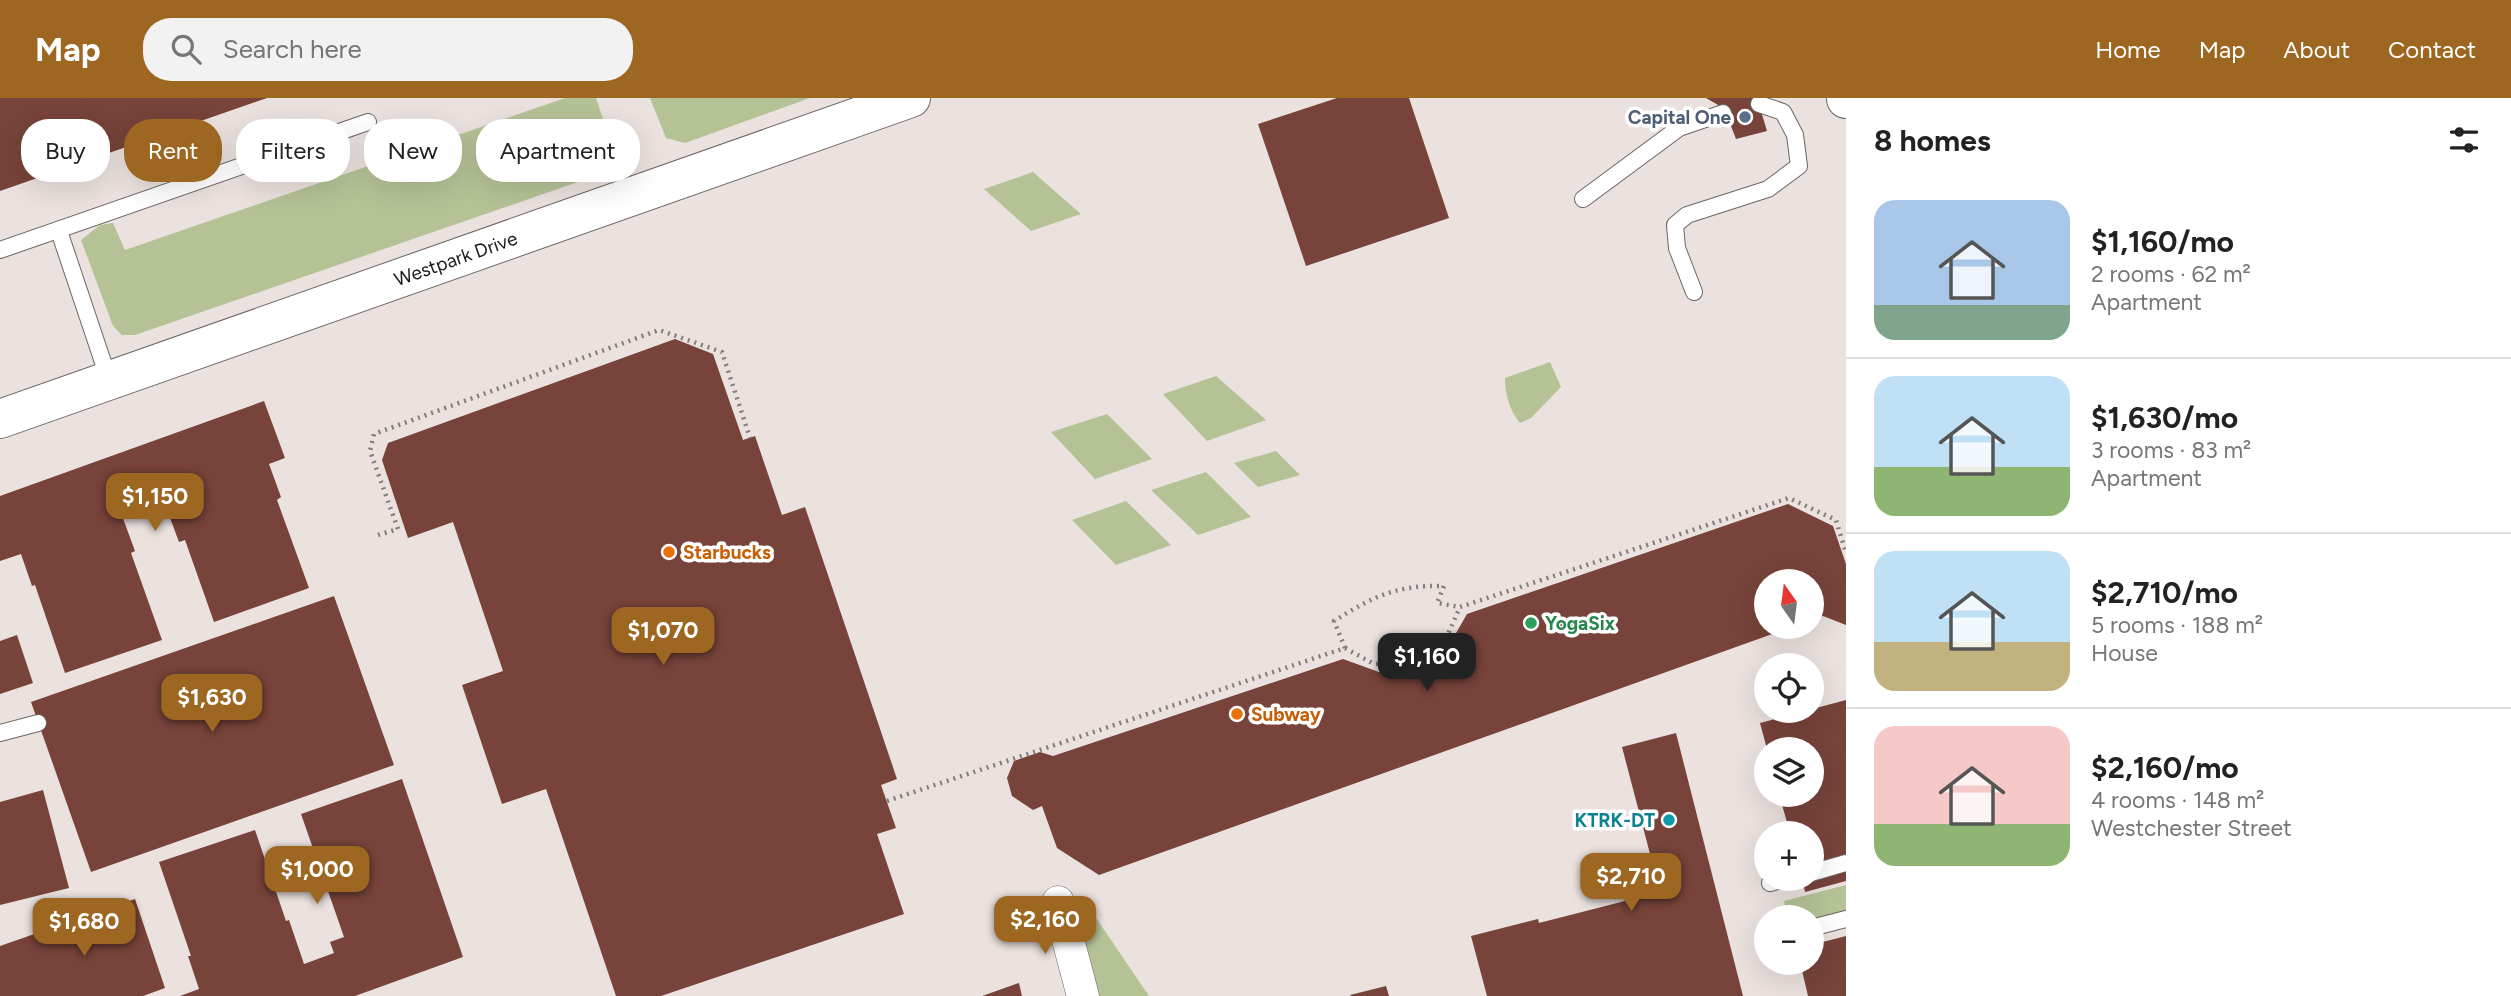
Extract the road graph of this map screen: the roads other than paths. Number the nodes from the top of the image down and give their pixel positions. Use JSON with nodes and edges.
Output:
{"nodes":[{"id":1,"x":911,"y":98,"type":"edge"},
{"id":2,"x":1759,"y":104,"type":"dead end"},
{"id":3,"x":1723,"y":113,"type":"dead end"},
{"id":4,"x":364,"y":123,"type":"edge"},
{"id":5,"x":1583,"y":198,"type":"dead end"},
{"id":6,"x":59,"y":231,"type":"junction"},
{"id":7,"x":0,"y":250,"type":"edge"},
{"id":8,"x":1694,"y":292,"type":"dead end"},
{"id":9,"x":109,"y":380,"type":"junction"},
{"id":10,"x":0,"y":419,"type":"edge"},
{"id":11,"x":38,"y":723,"type":"dead end"},
{"id":12,"x":0,"y":733,"type":"edge"},
{"id":13,"x":1846,"y":863,"type":"edge"},
{"id":14,"x":1824,"y":869,"type":"edge"},
{"id":15,"x":1058,"y":902,"type":"dead end"},
{"id":16,"x":1846,"y":919,"type":"edge"},
{"id":17,"x":1824,"y":925,"type":"edge"},
{"id":18,"x":1083,"y":996,"type":"edge"}],
"edges":[{"from":1,"to":9,"type":"main road","name":"Westpark Drive"},
{"from":2,"to":8,"type":"lane"},
{"from":3,"to":5,"type":"lane"},
{"from":4,"to":6,"type":"lane"},
{"from":6,"to":7,"type":"lane"},
{"from":6,"to":9,"type":"lane"},
{"from":9,"to":10,"type":"main road","name":"Westpark Drive"},
{"from":11,"to":12,"type":"lane"},
{"from":13,"to":14,"type":"lane"},
{"from":15,"to":18,"type":"street"},
{"from":16,"to":17,"type":"lane"}]}
